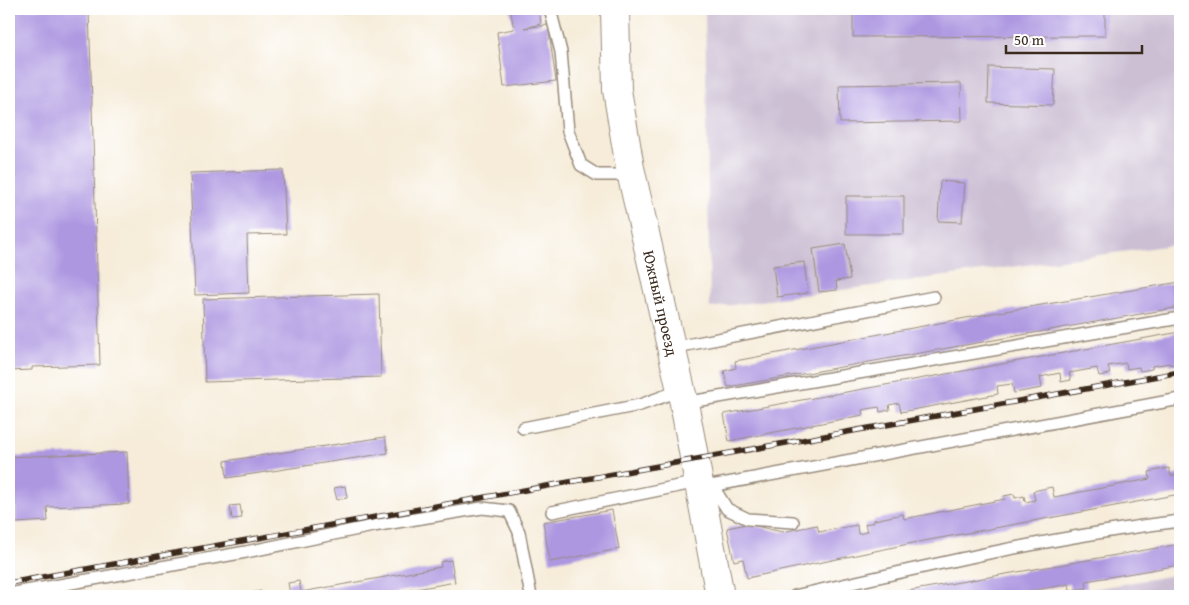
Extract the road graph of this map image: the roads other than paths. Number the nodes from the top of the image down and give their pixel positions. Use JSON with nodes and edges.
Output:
{"nodes":[{"id":1,"x":550,"y":9,"type":"edge"},
{"id":2,"x":615,"y":9,"type":"edge"},
{"id":3,"x":632,"y":175,"type":"junction"},
{"id":4,"x":934,"y":297,"type":"dead end"},
{"id":5,"x":1180,"y":318,"type":"edge"},
{"id":6,"x":671,"y":348,"type":"junction"},
{"id":7,"x":682,"y":396,"type":"junction"},
{"id":8,"x":1180,"y":399,"type":"edge"},
{"id":9,"x":523,"y":428,"type":"dead end"},
{"id":10,"x":704,"y":485,"type":"junction"},
{"id":11,"x":552,"y":512,"type":"dead end"},
{"id":12,"x":1180,"y":521,"type":"edge"},
{"id":13,"x":793,"y":522,"type":"dead end"},
{"id":14,"x":9,"y":594,"type":"edge"},
{"id":15,"x":531,"y":596,"type":"edge"},
{"id":16,"x":720,"y":596,"type":"edge"},
{"id":17,"x":795,"y":596,"type":"edge"}],
"edges":[{"from":1,"to":3,"type":"lane"},
{"from":2,"to":3,"type":"street","name":"Южный проезд"},
{"from":3,"to":6,"type":"street","name":"Южный проезд"},
{"from":4,"to":6,"type":"lane"},
{"from":5,"to":7,"type":"lane"},
{"from":6,"to":7,"type":"street","name":"Южный проезд"},
{"from":7,"to":9,"type":"lane"},
{"from":7,"to":10,"type":"street","name":"Южный проезд"},
{"from":8,"to":10,"type":"lane"},
{"from":10,"to":11,"type":"lane"},
{"from":10,"to":13,"type":"lane"},
{"from":10,"to":16,"type":"street","name":"Южный проезд"},
{"from":12,"to":17,"type":"lane"},
{"from":14,"to":15,"type":"lane"}]}
